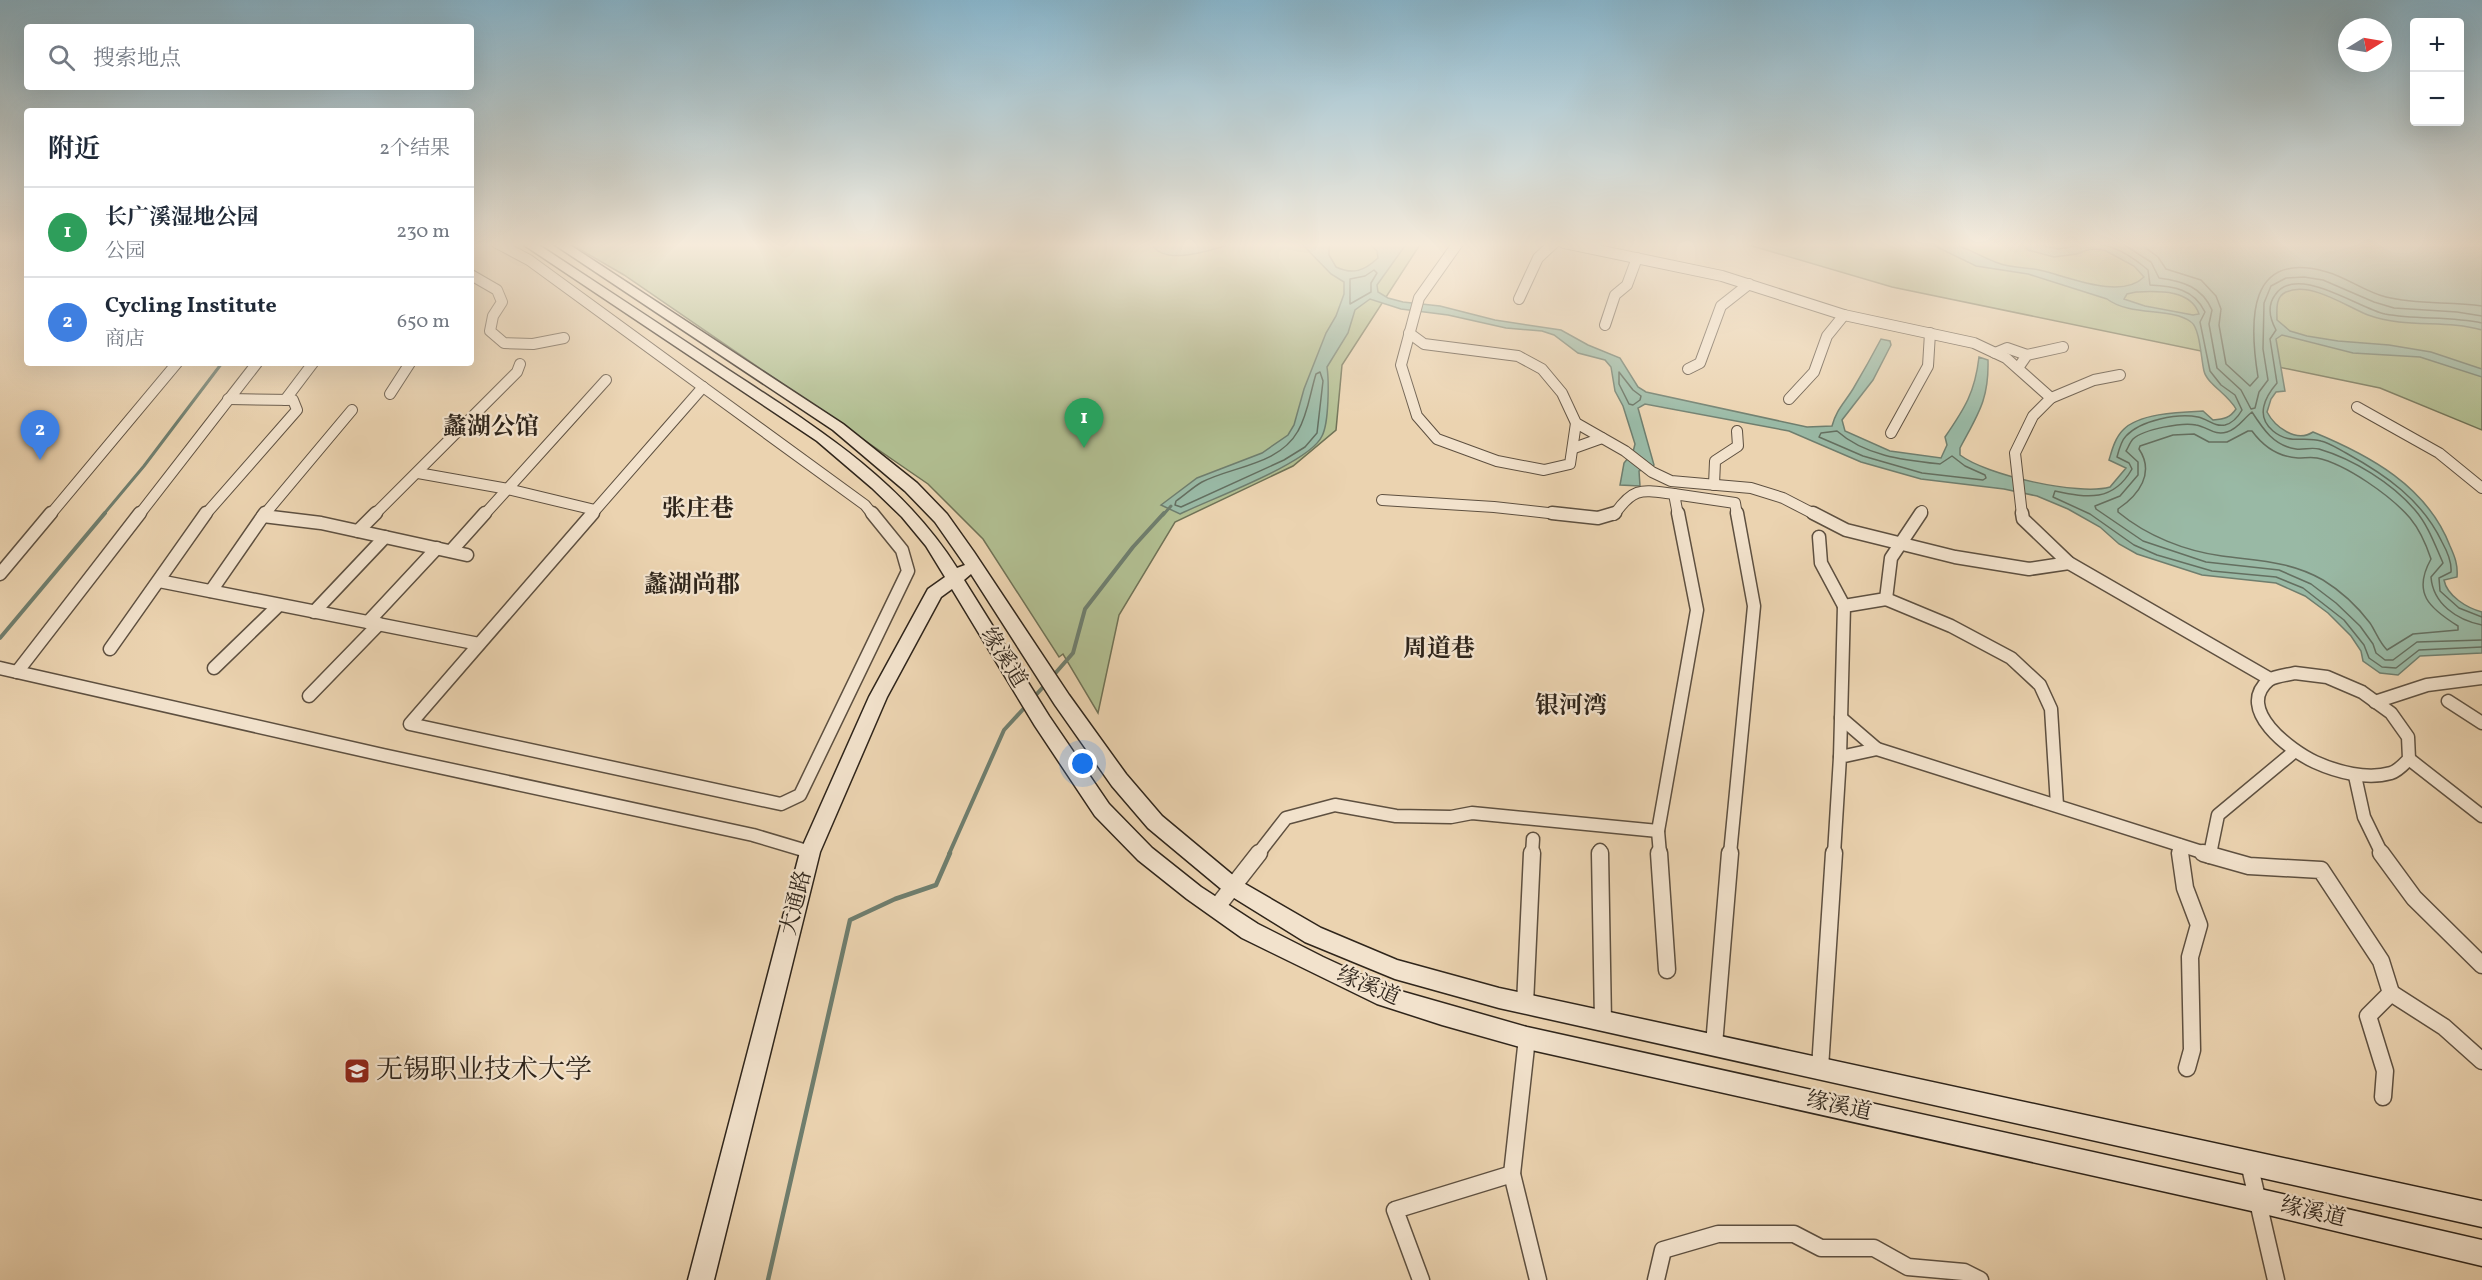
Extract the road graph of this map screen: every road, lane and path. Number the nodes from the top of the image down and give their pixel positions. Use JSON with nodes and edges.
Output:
{"nodes":[{"id":1,"x":502,"y":303,"type":"edge"},
{"id":2,"x":589,"y":303,"type":"edge"},
{"id":3,"x":617,"y":303,"type":"edge"},
{"id":4,"x":649,"y":303,"type":"edge"},
{"id":5,"x":1419,"y":303,"type":"edge"},
{"id":6,"x":1612,"y":303,"type":"edge"},
{"id":7,"x":1725,"y":303,"type":"edge"},
{"id":8,"x":1806,"y":303,"type":"edge"},
{"id":9,"x":1844,"y":315,"type":"junction"},
{"id":10,"x":1605,"y":325,"type":"dead end"},
{"id":11,"x":1409,"y":333,"type":"junction"},
{"id":12,"x":1930,"y":333,"type":"junction"},
{"id":13,"x":564,"y":338,"type":"dead end"},
{"id":14,"x":1424,"y":344,"type":"junction"},
{"id":15,"x":2063,"y":347,"type":"dead end"},
{"id":16,"x":1405,"y":350,"type":"junction"},
{"id":17,"x":1995,"y":353,"type":"junction"},
{"id":18,"x":2027,"y":355,"type":"junction"},
{"id":19,"x":520,"y":364,"type":"dead end"},
{"id":20,"x":174,"y":366,"type":"edge"},
{"id":21,"x":255,"y":366,"type":"edge"},
{"id":22,"x":311,"y":366,"type":"edge"},
{"id":23,"x":408,"y":366,"type":"edge"},
{"id":24,"x":2018,"y":368,"type":"junction"},
{"id":25,"x":1688,"y":369,"type":"dead end"},
{"id":26,"x":2120,"y":375,"type":"dead end"},
{"id":27,"x":606,"y":380,"type":"dead end"},
{"id":28,"x":703,"y":386,"type":"junction"},
{"id":29,"x":390,"y":394,"type":"dead end"},
{"id":30,"x":2051,"y":398,"type":"junction"},
{"id":31,"x":228,"y":399,"type":"junction"},
{"id":32,"x":1789,"y":399,"type":"dead end"},
{"id":33,"x":285,"y":400,"type":"junction"},
{"id":34,"x":2357,"y":407,"type":"dead end"},
{"id":35,"x":352,"y":410,"type":"dead end"},
{"id":36,"x":1576,"y":423,"type":"junction"},
{"id":37,"x":1737,"y":431,"type":"dead end"},
{"id":38,"x":1891,"y":433,"type":"dead end"},
{"id":39,"x":1602,"y":438,"type":"junction"},
{"id":40,"x":1574,"y":448,"type":"junction"},
{"id":41,"x":418,"y":473,"type":"junction"},
{"id":42,"x":1714,"y":485,"type":"junction"},
{"id":43,"x":2482,"y":488,"type":"edge"},
{"id":44,"x":508,"y":489,"type":"junction"},
{"id":45,"x":1674,"y":494,"type":"junction"},
{"id":46,"x":1382,"y":500,"type":"dead end"},
{"id":47,"x":595,"y":510,"type":"junction"},
{"id":48,"x":1922,"y":511,"type":"dead end"},
{"id":49,"x":262,"y":516,"type":"junction"},
{"id":50,"x":358,"y":531,"type":"junction"},
{"id":51,"x":385,"y":537,"type":"junction"},
{"id":52,"x":1819,"y":537,"type":"dead end"},
{"id":53,"x":1899,"y":545,"type":"junction"},
{"id":54,"x":437,"y":548,"type":"junction"},
{"id":55,"x":451,"y":551,"type":"junction"},
{"id":56,"x":467,"y":555,"type":"dead end"},
{"id":57,"x":2069,"y":563,"type":"junction"},
{"id":58,"x":975,"y":566,"type":"junction"},
{"id":59,"x":0,"y":574,"type":"edge"},
{"id":60,"x":953,"y":577,"type":"junction"},
{"id":61,"x":159,"y":581,"type":"junction"},
{"id":62,"x":211,"y":591,"type":"junction"},
{"id":63,"x":1886,"y":599,"type":"junction"},
{"id":64,"x":279,"y":605,"type":"junction"},
{"id":65,"x":1844,"y":606,"type":"junction"},
{"id":66,"x":314,"y":612,"type":"junction"},
{"id":67,"x":373,"y":623,"type":"junction"},
{"id":68,"x":479,"y":644,"type":"junction"},
{"id":69,"x":110,"y":649,"type":"dead end"},
{"id":70,"x":0,"y":668,"type":"edge"},
{"id":71,"x":214,"y":668,"type":"dead end"},
{"id":72,"x":17,"y":672,"type":"junction"},
{"id":73,"x":2482,"y":678,"type":"edge"},
{"id":74,"x":2270,"y":680,"type":"junction"},
{"id":75,"x":309,"y":696,"type":"dead end"},
{"id":76,"x":2448,"y":700,"type":"dead end"},
{"id":77,"x":2375,"y":702,"type":"junction"},
{"id":78,"x":1841,"y":718,"type":"junction"},
{"id":79,"x":2482,"y":723,"type":"edge"},
{"id":80,"x":1877,"y":749,"type":"junction"},
{"id":81,"x":2295,"y":751,"type":"junction"},
{"id":82,"x":1840,"y":757,"type":"junction"},
{"id":83,"x":2409,"y":759,"type":"junction"},
{"id":84,"x":2355,"y":776,"type":"junction"},
{"id":85,"x":2057,"y":805,"type":"junction"},
{"id":86,"x":2482,"y":816,"type":"edge"},
{"id":87,"x":1658,"y":831,"type":"junction"},
{"id":88,"x":1533,"y":839,"type":"dead end"},
{"id":89,"x":2179,"y":845,"type":"junction"},
{"id":90,"x":1600,"y":850,"type":"dead end"},
{"id":91,"x":810,"y":852,"type":"junction"},
{"id":92,"x":2210,"y":855,"type":"junction"},
{"id":93,"x":1233,"y":887,"type":"junction"},
{"id":94,"x":1216,"y":908,"type":"junction"},
{"id":95,"x":2482,"y":964,"type":"edge"},
{"id":96,"x":1667,"y":970,"type":"dead end"},
{"id":97,"x":2391,"y":993,"type":"junction"},
{"id":98,"x":1525,"y":1004,"type":"junction"},
{"id":99,"x":1603,"y":1021,"type":"junction"},
{"id":100,"x":1527,"y":1038,"type":"junction"},
{"id":101,"x":1714,"y":1045,"type":"junction"},
{"id":102,"x":2482,"y":1061,"type":"edge"},
{"id":103,"x":1820,"y":1068,"type":"junction"},
{"id":104,"x":2187,"y":1068,"type":"dead end"},
{"id":105,"x":2383,"y":1097,"type":"dead end"},
{"id":106,"x":2249,"y":1163,"type":"junction"},
{"id":107,"x":1512,"y":1174,"type":"junction"},
{"id":108,"x":2256,"y":1200,"type":"junction"},
{"id":109,"x":2482,"y":1214,"type":"edge"},
{"id":110,"x":2482,"y":1253,"type":"edge"},
{"id":111,"x":701,"y":1280,"type":"edge"},
{"id":112,"x":1421,"y":1280,"type":"edge"},
{"id":113,"x":1538,"y":1280,"type":"edge"},
{"id":114,"x":1656,"y":1280,"type":"edge"},
{"id":115,"x":1980,"y":1280,"type":"edge"},
{"id":116,"x":2276,"y":1280,"type":"edge"}],
"edges":[{"from":1,"to":13,"type":"street"},
{"from":2,"to":28,"type":"street"},
{"from":3,"to":60,"type":"main road","name":"缘溪道"},
{"from":4,"to":58,"type":"main road","name":"缘溪道"},
{"from":5,"to":11,"type":"street"},
{"from":6,"to":10,"type":"street"},
{"from":7,"to":25,"type":"street"},
{"from":8,"to":9,"type":"street"},
{"from":9,"to":12,"type":"street"},
{"from":9,"to":32,"type":"street"},
{"from":11,"to":14,"type":"street"},
{"from":11,"to":16,"type":"street"},
{"from":12,"to":17,"type":"street"},
{"from":12,"to":38,"type":"street"},
{"from":14,"to":16,"type":"street"},
{"from":14,"to":36,"type":"street"},
{"from":15,"to":18,"type":"street"},
{"from":16,"to":40,"type":"street"},
{"from":17,"to":18,"type":"street"},
{"from":17,"to":24,"type":"street"},
{"from":18,"to":24,"type":"street"},
{"from":19,"to":41,"type":"street"},
{"from":20,"to":59,"type":"street"},
{"from":21,"to":31,"type":"street"},
{"from":22,"to":33,"type":"street"},
{"from":23,"to":29,"type":"street"},
{"from":24,"to":30,"type":"street"},
{"from":26,"to":30,"type":"street"},
{"from":27,"to":44,"type":"street"},
{"from":28,"to":47,"type":"street"},
{"from":28,"to":68,"type":"street"},
{"from":30,"to":57,"type":"street"},
{"from":31,"to":33,"type":"street"},
{"from":31,"to":72,"type":"street"},
{"from":33,"to":61,"type":"street"},
{"from":34,"to":43,"type":"street"},
{"from":35,"to":49,"type":"street"},
{"from":36,"to":39,"type":"street"},
{"from":36,"to":40,"type":"street"},
{"from":37,"to":42,"type":"street"},
{"from":39,"to":40,"type":"street"},
{"from":39,"to":42,"type":"street"},
{"from":41,"to":44,"type":"street"},
{"from":41,"to":50,"type":"street"},
{"from":42,"to":53,"type":"street"},
{"from":44,"to":47,"type":"street"},
{"from":44,"to":55,"type":"street"},
{"from":45,"to":46,"type":"street"},
{"from":45,"to":87,"type":"street"},
{"from":45,"to":101,"type":"street"},
{"from":47,"to":68,"type":"street"},
{"from":48,"to":53,"type":"street"},
{"from":49,"to":50,"type":"street"},
{"from":49,"to":62,"type":"street"},
{"from":50,"to":51,"type":"street"},
{"from":51,"to":54,"type":"street"},
{"from":51,"to":66,"type":"street"},
{"from":52,"to":65,"type":"street"},
{"from":53,"to":57,"type":"street"},
{"from":53,"to":63,"type":"street"},
{"from":54,"to":55,"type":"street"},
{"from":54,"to":67,"type":"street"},
{"from":55,"to":56,"type":"street"},
{"from":57,"to":74,"type":"street"},
{"from":58,"to":60,"type":"main road","name":"大通路"},
{"from":58,"to":93,"type":"main road","name":"缘溪道"},
{"from":60,"to":91,"type":"main road","name":"大通路"},
{"from":60,"to":94,"type":"main road","name":"缘溪道"},
{"from":61,"to":62,"type":"street"},
{"from":61,"to":69,"type":"street"},
{"from":62,"to":64,"type":"street"},
{"from":63,"to":65,"type":"street"},
{"from":63,"to":85,"type":"street"},
{"from":64,"to":66,"type":"street"},
{"from":64,"to":71,"type":"street"},
{"from":65,"to":78,"type":"street"},
{"from":66,"to":67,"type":"street"},
{"from":67,"to":68,"type":"street"},
{"from":67,"to":75,"type":"street"},
{"from":70,"to":72,"type":"street"},
{"from":72,"to":91,"type":"street"},
{"from":73,"to":77,"type":"street"},
{"from":74,"to":77,"type":"street"},
{"from":74,"to":81,"type":"street"},
{"from":76,"to":79,"type":"street"},
{"from":77,"to":83,"type":"street"},
{"from":78,"to":80,"type":"street"},
{"from":78,"to":82,"type":"street"},
{"from":80,"to":82,"type":"street"},
{"from":80,"to":85,"type":"street"},
{"from":81,"to":84,"type":"street"},
{"from":81,"to":92,"type":"street"},
{"from":82,"to":103,"type":"street"},
{"from":83,"to":84,"type":"street"},
{"from":83,"to":86,"type":"street"},
{"from":84,"to":95,"type":"street"},
{"from":85,"to":89,"type":"street"},
{"from":87,"to":93,"type":"street"},
{"from":87,"to":96,"type":"street"},
{"from":88,"to":98,"type":"street"},
{"from":89,"to":92,"type":"street"},
{"from":89,"to":104,"type":"street"},
{"from":90,"to":99,"type":"street"},
{"from":91,"to":111,"type":"main road","name":"大通路"},
{"from":92,"to":97,"type":"street"},
{"from":93,"to":94,"type":"street"},
{"from":93,"to":98,"type":"main road","name":"缘溪道"},
{"from":94,"to":100,"type":"main road","name":"缘溪道"},
{"from":97,"to":102,"type":"street"},
{"from":97,"to":105,"type":"street"},
{"from":98,"to":99,"type":"main road","name":"缘溪道"},
{"from":99,"to":101,"type":"main road","name":"缘溪道"},
{"from":100,"to":107,"type":"street"},
{"from":100,"to":108,"type":"main road","name":"缘溪道"},
{"from":101,"to":103,"type":"main road","name":"缘溪道"},
{"from":103,"to":106,"type":"main road","name":"缘溪道"},
{"from":106,"to":108,"type":"street"},
{"from":106,"to":109,"type":"main road","name":"缘溪道"},
{"from":107,"to":112,"type":"street"},
{"from":107,"to":113,"type":"street"},
{"from":108,"to":110,"type":"main road","name":"缘溪道"},
{"from":108,"to":116,"type":"street"},
{"from":114,"to":115,"type":"street"}]}
